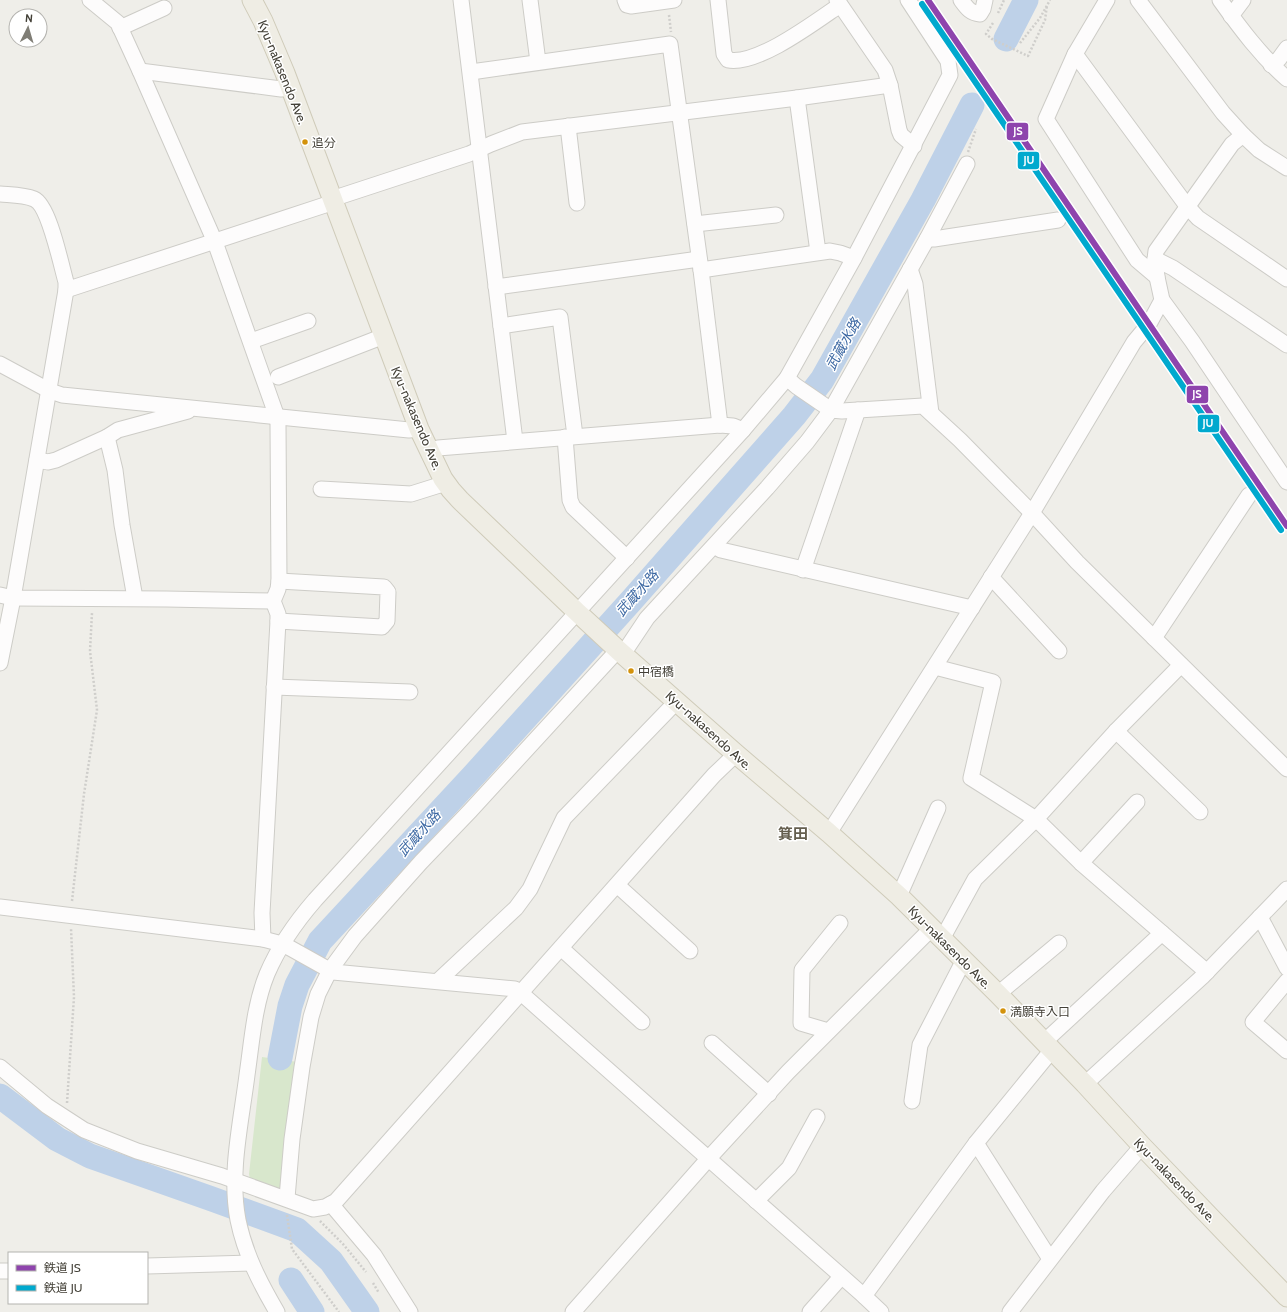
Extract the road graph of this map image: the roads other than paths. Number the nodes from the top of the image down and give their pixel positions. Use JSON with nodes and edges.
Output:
{"nodes":[{"id":1,"x":90,"y":0,"type":"edge"},
{"id":2,"x":252,"y":0,"type":"edge"},
{"id":3,"x":461,"y":0,"type":"edge"},
{"id":4,"x":530,"y":0,"type":"edge"},
{"id":5,"x":625,"y":0,"type":"edge"},
{"id":6,"x":671,"y":0,"type":"edge"},
{"id":7,"x":718,"y":0,"type":"edge"},
{"id":8,"x":908,"y":0,"type":"edge"},
{"id":9,"x":962,"y":0,"type":"edge"},
{"id":10,"x":985,"y":0,"type":"edge"},
{"id":11,"x":1107,"y":0,"type":"edge"},
{"id":12,"x":1138,"y":0,"type":"edge"},
{"id":13,"x":1220,"y":0,"type":"edge"},
{"id":14,"x":1243,"y":0,"type":"edge"},
{"id":15,"x":838,"y":3,"type":"edge"},
{"id":16,"x":164,"y":8,"type":"dead end"},
{"id":17,"x":1231,"y":16,"type":"junction"},
{"id":18,"x":120,"y":28,"type":"junction"},
{"id":19,"x":1287,"y":48,"type":"edge"},
{"id":20,"x":1075,"y":54,"type":"junction"},
{"id":21,"x":538,"y":62,"type":"junction"},
{"id":22,"x":1271,"y":65,"type":"junction"},
{"id":23,"x":140,"y":70,"type":"junction"},
{"id":24,"x":471,"y":72,"type":"junction"},
{"id":25,"x":1287,"y":79,"type":"edge"},
{"id":26,"x":890,"y":85,"type":"junction"},
{"id":27,"x":291,"y":88,"type":"junction"},
{"id":28,"x":797,"y":98,"type":"junction"},
{"id":29,"x":679,"y":112,"type":"junction"},
{"id":30,"x":568,"y":126,"type":"junction"},
{"id":31,"x":1243,"y":135,"type":"junction"},
{"id":32,"x":914,"y":146,"type":"junction"},
{"id":33,"x":479,"y":149,"type":"junction"},
{"id":34,"x":967,"y":159,"type":"road end"},
{"id":35,"x":1286,"y":165,"type":"edge"},
{"id":36,"x":0,"y":194,"type":"edge"},
{"id":37,"x":334,"y":201,"type":"junction"},
{"id":38,"x":577,"y":203,"type":"dead end"},
{"id":39,"x":1187,"y":206,"type":"junction"},
{"id":40,"x":776,"y":215,"type":"dead end"},
{"id":41,"x":1058,"y":220,"type":"dead end"},
{"id":42,"x":695,"y":224,"type":"junction"},
{"id":43,"x":927,"y":239,"type":"junction"},
{"id":44,"x":215,"y":242,"type":"junction"},
{"id":45,"x":818,"y":252,"type":"junction"},
{"id":46,"x":854,"y":258,"type":"junction"},
{"id":47,"x":1155,"y":259,"type":"junction"},
{"id":48,"x":700,"y":265,"type":"junction"},
{"id":49,"x":910,"y":269,"type":"junction"},
{"id":50,"x":1157,"y":277,"type":"junction"},
{"id":51,"x":1287,"y":280,"type":"edge"},
{"id":52,"x":496,"y":287,"type":"junction"},
{"id":53,"x":66,"y":290,"type":"junction"},
{"id":54,"x":1162,"y":300,"type":"junction"},
{"id":55,"x":308,"y":321,"type":"dead end"},
{"id":56,"x":501,"y":326,"type":"junction"},
{"id":57,"x":384,"y":336,"type":"junction"},
{"id":58,"x":251,"y":341,"type":"junction"},
{"id":59,"x":1287,"y":345,"type":"edge"},
{"id":60,"x":0,"y":364,"type":"edge"},
{"id":61,"x":278,"y":377,"type":"dead end"},
{"id":62,"x":791,"y":382,"type":"junction"},
{"id":63,"x":50,"y":391,"type":"junction"},
{"id":64,"x":827,"y":407,"type":"junction"},
{"id":65,"x":193,"y":409,"type":"junction"},
{"id":66,"x":858,"y":410,"type":"junction"},
{"id":67,"x":931,"y":413,"type":"junction"},
{"id":68,"x":277,"y":417,"type":"junction"},
{"id":69,"x":720,"y":425,"type":"junction"},
{"id":70,"x":419,"y":429,"type":"junction"},
{"id":71,"x":743,"y":430,"type":"junction"},
{"id":72,"x":570,"y":436,"type":"junction"},
{"id":73,"x":108,"y":437,"type":"junction"},
{"id":74,"x":515,"y":441,"type":"junction"},
{"id":75,"x":429,"y":450,"type":"junction"},
{"id":76,"x":37,"y":460,"type":"junction"},
{"id":77,"x":1285,"y":474,"type":"edge"},
{"id":78,"x":446,"y":483,"type":"junction"},
{"id":79,"x":321,"y":488,"type":"dead end"},
{"id":80,"x":1249,"y":494,"type":"dead end"},
{"id":81,"x":1032,"y":513,"type":"junction"},
{"id":82,"x":714,"y":546,"type":"junction"},
{"id":83,"x":627,"y":558,"type":"junction"},
{"id":84,"x":803,"y":570,"type":"junction"},
{"id":85,"x":991,"y":578,"type":"junction"},
{"id":86,"x":279,"y":581,"type":"junction"},
{"id":87,"x":7,"y":596,"type":"edge"},
{"id":88,"x":135,"y":598,"type":"junction"},
{"id":89,"x":273,"y":601,"type":"junction"},
{"id":90,"x":972,"y":608,"type":"junction"},
{"id":91,"x":580,"y":615,"type":"junction"},
{"id":92,"x":278,"y":621,"type":"junction"},
{"id":93,"x":3,"y":631,"type":"edge"},
{"id":94,"x":1154,"y":638,"type":"junction"},
{"id":95,"x":619,"y":650,"type":"junction"},
{"id":96,"x":1059,"y":651,"type":"dead end"},
{"id":97,"x":0,"y":663,"type":"edge"},
{"id":98,"x":1181,"y":665,"type":"junction"},
{"id":99,"x":935,"y":666,"type":"junction"},
{"id":100,"x":274,"y":687,"type":"junction"},
{"id":101,"x":410,"y":692,"type":"dead end"},
{"id":102,"x":677,"y":701,"type":"junction"},
{"id":103,"x":1116,"y":730,"type":"junction"},
{"id":104,"x":736,"y":754,"type":"junction"},
{"id":105,"x":1287,"y":768,"type":"edge"},
{"id":106,"x":1137,"y":802,"type":"dead end"},
{"id":107,"x":938,"y":808,"type":"dead end"},
{"id":108,"x":1200,"y":812,"type":"dead end"},
{"id":109,"x":1036,"y":819,"type":"junction"},
{"id":110,"x":829,"y":833,"type":"junction"},
{"id":111,"x":1081,"y":863,"type":"junction"},
{"id":112,"x":617,"y":886,"type":"junction"},
{"id":113,"x":1287,"y":889,"type":"edge"},
{"id":114,"x":899,"y":896,"type":"junction"},
{"id":115,"x":0,"y":907,"type":"edge"},
{"id":116,"x":1260,"y":917,"type":"junction"},
{"id":117,"x":840,"y":923,"type":"dead end"},
{"id":118,"x":1162,"y":933,"type":"junction"},
{"id":119,"x":937,"y":934,"type":"junction"},
{"id":120,"x":263,"y":939,"type":"junction"},
{"id":121,"x":1059,"y":944,"type":"dead end"},
{"id":122,"x":287,"y":947,"type":"junction"},
{"id":123,"x":561,"y":948,"type":"junction"},
{"id":124,"x":690,"y":951,"type":"dead end"},
{"id":125,"x":964,"y":960,"type":"junction"},
{"id":126,"x":326,"y":968,"type":"junction"},
{"id":127,"x":1287,"y":968,"type":"edge"},
{"id":128,"x":1207,"y":972,"type":"junction"},
{"id":129,"x":438,"y":981,"type":"junction"},
{"id":130,"x":1287,"y":981,"type":"edge"},
{"id":131,"x":521,"y":992,"type":"junction"},
{"id":132,"x":998,"y":994,"type":"junction"},
{"id":133,"x":642,"y":1022,"type":"dead end"},
{"id":134,"x":828,"y":1031,"type":"junction"},
{"id":135,"x":712,"y":1043,"type":"dead end"},
{"id":136,"x":1048,"y":1046,"type":"junction"},
{"id":137,"x":1287,"y":1051,"type":"edge"},
{"id":138,"x":0,"y":1067,"type":"edge"},
{"id":139,"x":1085,"y":1084,"type":"junction"},
{"id":140,"x":769,"y":1094,"type":"junction"},
{"id":141,"x":912,"y":1102,"type":"dead end"},
{"id":142,"x":816,"y":1117,"type":"dead end"},
{"id":143,"x":976,"y":1143,"type":"junction"},
{"id":144,"x":1142,"y":1146,"type":"junction"},
{"id":145,"x":709,"y":1158,"type":"junction"},
{"id":146,"x":235,"y":1185,"type":"junction"},
{"id":147,"x":756,"y":1201,"type":"junction"},
{"id":148,"x":331,"y":1204,"type":"junction"},
{"id":149,"x":287,"y":1205,"type":"junction"},
{"id":150,"x":1050,"y":1259,"type":"junction"},
{"id":151,"x":251,"y":1263,"type":"junction"},
{"id":152,"x":148,"y":1266,"type":"edge"},
{"id":153,"x":841,"y":1277,"type":"junction"},
{"id":154,"x":864,"y":1296,"type":"junction"},
{"id":155,"x":1287,"y":1297,"type":"edge"},
{"id":156,"x":277,"y":1312,"type":"edge"},
{"id":157,"x":410,"y":1312,"type":"edge"},
{"id":158,"x":573,"y":1312,"type":"edge"},
{"id":159,"x":810,"y":1312,"type":"edge"},
{"id":160,"x":880,"y":1312,"type":"edge"},
{"id":161,"x":1010,"y":1312,"type":"edge"}],
"edges":[{"from":1,"to":18,"type":"street"},
{"from":2,"to":27,"type":"main road","name":"Kyu-nakasendo Ave."},
{"from":3,"to":24,"type":"street"},
{"from":4,"to":21,"type":"street"},
{"from":5,"to":6,"type":"street"},
{"from":7,"to":15,"type":"street"},
{"from":8,"to":32,"type":"street"},
{"from":9,"to":10,"type":"street"},
{"from":11,"to":20,"type":"street"},
{"from":12,"to":31,"type":"street"},
{"from":13,"to":17,"type":"street"},
{"from":14,"to":17,"type":"street"},
{"from":15,"to":26,"type":"street"},
{"from":16,"to":18,"type":"street"},
{"from":17,"to":22,"type":"street"},
{"from":18,"to":23,"type":"street"},
{"from":19,"to":22,"type":"street"},
{"from":20,"to":39,"type":"street"},
{"from":20,"to":50,"type":"street"},
{"from":21,"to":24,"type":"street"},
{"from":21,"to":29,"type":"street"},
{"from":22,"to":25,"type":"street"},
{"from":23,"to":27,"type":"street"},
{"from":23,"to":44,"type":"street"},
{"from":24,"to":33,"type":"street"},
{"from":26,"to":28,"type":"street"},
{"from":26,"to":32,"type":"street"},
{"from":27,"to":37,"type":"main road","name":"Kyu-nakasendo Ave."},
{"from":28,"to":29,"type":"street"},
{"from":28,"to":45,"type":"street"},
{"from":29,"to":30,"type":"street"},
{"from":29,"to":42,"type":"street"},
{"from":30,"to":33,"type":"street"},
{"from":30,"to":38,"type":"street"},
{"from":31,"to":35,"type":"street"},
{"from":31,"to":39,"type":"street"},
{"from":32,"to":46,"type":"street"},
{"from":33,"to":37,"type":"street"},
{"from":33,"to":52,"type":"street"},
{"from":34,"to":43,"type":"street"},
{"from":36,"to":53,"type":"street"},
{"from":37,"to":44,"type":"street"},
{"from":37,"to":57,"type":"main road","name":"Kyu-nakasendo Ave."},
{"from":39,"to":47,"type":"street"},
{"from":39,"to":51,"type":"street"},
{"from":40,"to":42,"type":"street"},
{"from":41,"to":43,"type":"street"},
{"from":42,"to":48,"type":"street"},
{"from":43,"to":49,"type":"street"},
{"from":44,"to":53,"type":"street"},
{"from":44,"to":58,"type":"street"},
{"from":45,"to":46,"type":"street"},
{"from":45,"to":48,"type":"street"},
{"from":46,"to":62,"type":"street"},
{"from":47,"to":50,"type":"street"},
{"from":47,"to":59,"type":"street"},
{"from":48,"to":52,"type":"street"},
{"from":48,"to":69,"type":"street"},
{"from":49,"to":64,"type":"street"},
{"from":49,"to":67,"type":"street"},
{"from":50,"to":54,"type":"street"},
{"from":52,"to":56,"type":"street"},
{"from":53,"to":63,"type":"street"},
{"from":54,"to":77,"type":"street"},
{"from":54,"to":81,"type":"street"},
{"from":55,"to":58,"type":"street"},
{"from":56,"to":72,"type":"street"},
{"from":56,"to":74,"type":"street"},
{"from":57,"to":61,"type":"street"},
{"from":57,"to":70,"type":"main road","name":"Kyu-nakasendo Ave."},
{"from":58,"to":68,"type":"street"},
{"from":60,"to":63,"type":"street"},
{"from":62,"to":64,"type":"street"},
{"from":62,"to":71,"type":"street"},
{"from":63,"to":65,"type":"street"},
{"from":63,"to":76,"type":"street"},
{"from":64,"to":66,"type":"street"},
{"from":64,"to":82,"type":"street"},
{"from":65,"to":68,"type":"street"},
{"from":65,"to":73,"type":"street"},
{"from":66,"to":67,"type":"street"},
{"from":66,"to":84,"type":"street"},
{"from":67,"to":81,"type":"street"},
{"from":68,"to":70,"type":"street"},
{"from":68,"to":86,"type":"street"},
{"from":69,"to":71,"type":"street"},
{"from":69,"to":72,"type":"street"},
{"from":70,"to":75,"type":"main road","name":"Kyu-nakasendo Ave."},
{"from":71,"to":83,"type":"street"},
{"from":72,"to":74,"type":"street"},
{"from":72,"to":83,"type":"street"},
{"from":73,"to":76,"type":"street"},
{"from":73,"to":88,"type":"street"},
{"from":74,"to":75,"type":"street"},
{"from":75,"to":78,"type":"main road","name":"Kyu-nakasendo Ave."},
{"from":76,"to":87,"type":"street"},
{"from":78,"to":79,"type":"street"},
{"from":78,"to":91,"type":"main road","name":"Kyu-nakasendo Ave."},
{"from":80,"to":94,"type":"street"},
{"from":81,"to":85,"type":"street"},
{"from":81,"to":94,"type":"street"},
{"from":82,"to":84,"type":"street"},
{"from":82,"to":95,"type":"street"},
{"from":83,"to":91,"type":"street"},
{"from":84,"to":90,"type":"street"},
{"from":85,"to":90,"type":"street"},
{"from":85,"to":96,"type":"street"},
{"from":86,"to":89,"type":"street"},
{"from":86,"to":92,"type":"street"},
{"from":87,"to":88,"type":"street"},
{"from":87,"to":93,"type":"street"},
{"from":88,"to":89,"type":"street"},
{"from":89,"to":92,"type":"street"},
{"from":90,"to":99,"type":"street"},
{"from":91,"to":95,"type":"main road","name":"Kyu-nakasendo Ave."},
{"from":91,"to":122,"type":"street"},
{"from":92,"to":100,"type":"street"},
{"from":93,"to":97,"type":"street"},
{"from":94,"to":98,"type":"street"},
{"from":95,"to":102,"type":"main road","name":"Kyu-nakasendo Ave."},
{"from":95,"to":126,"type":"street"},
{"from":98,"to":103,"type":"street"},
{"from":98,"to":105,"type":"street"},
{"from":99,"to":109,"type":"street"},
{"from":99,"to":110,"type":"street"},
{"from":100,"to":101,"type":"street"},
{"from":100,"to":120,"type":"street"},
{"from":102,"to":104,"type":"main road","name":"Kyu-nakasendo Ave."},
{"from":102,"to":129,"type":"street"},
{"from":103,"to":108,"type":"street"},
{"from":103,"to":109,"type":"street"},
{"from":104,"to":110,"type":"main road","name":"Kyu-nakasendo Ave."},
{"from":104,"to":112,"type":"street"},
{"from":106,"to":111,"type":"street"},
{"from":107,"to":114,"type":"street"},
{"from":109,"to":111,"type":"street"},
{"from":109,"to":119,"type":"street"},
{"from":110,"to":114,"type":"main road","name":"Kyu-nakasendo Ave."},
{"from":111,"to":118,"type":"street"},
{"from":112,"to":123,"type":"street"},
{"from":112,"to":124,"type":"street"},
{"from":113,"to":116,"type":"street"},
{"from":114,"to":119,"type":"main road","name":"Kyu-nakasendo Ave."},
{"from":115,"to":120,"type":"street"},
{"from":116,"to":127,"type":"street"},
{"from":116,"to":128,"type":"street"},
{"from":117,"to":134,"type":"street"},
{"from":118,"to":128,"type":"street"},
{"from":118,"to":136,"type":"street"},
{"from":119,"to":125,"type":"main road","name":"Kyu-nakasendo Ave."},
{"from":119,"to":134,"type":"street"},
{"from":120,"to":122,"type":"street"},
{"from":121,"to":132,"type":"street"},
{"from":122,"to":126,"type":"street"},
{"from":122,"to":146,"type":"street"},
{"from":123,"to":131,"type":"street"},
{"from":123,"to":133,"type":"street"},
{"from":125,"to":132,"type":"main road","name":"Kyu-nakasendo Ave."},
{"from":125,"to":141,"type":"street"},
{"from":126,"to":129,"type":"street"},
{"from":126,"to":149,"type":"street"},
{"from":128,"to":139,"type":"street"},
{"from":129,"to":131,"type":"street"},
{"from":130,"to":137,"type":"street"},
{"from":131,"to":145,"type":"street"},
{"from":131,"to":148,"type":"street"},
{"from":132,"to":136,"type":"main road","name":"Kyu-nakasendo Ave."},
{"from":134,"to":140,"type":"street"},
{"from":135,"to":140,"type":"street"},
{"from":136,"to":139,"type":"main road","name":"Kyu-nakasendo Ave."},
{"from":136,"to":143,"type":"street"},
{"from":138,"to":146,"type":"street"},
{"from":139,"to":144,"type":"main road","name":"Kyu-nakasendo Ave."},
{"from":140,"to":145,"type":"street"},
{"from":142,"to":147,"type":"street"},
{"from":143,"to":150,"type":"street"},
{"from":143,"to":154,"type":"street"},
{"from":144,"to":150,"type":"street"},
{"from":144,"to":155,"type":"main road","name":"Kyu-nakasendo Ave."},
{"from":145,"to":147,"type":"street"},
{"from":145,"to":158,"type":"street"},
{"from":146,"to":149,"type":"street"},
{"from":146,"to":151,"type":"street"},
{"from":147,"to":153,"type":"street"},
{"from":148,"to":149,"type":"street"},
{"from":148,"to":157,"type":"street"},
{"from":150,"to":161,"type":"street"},
{"from":151,"to":152,"type":"street"},
{"from":151,"to":156,"type":"street"},
{"from":153,"to":154,"type":"street"},
{"from":153,"to":159,"type":"street"},
{"from":154,"to":160,"type":"street"}]}
